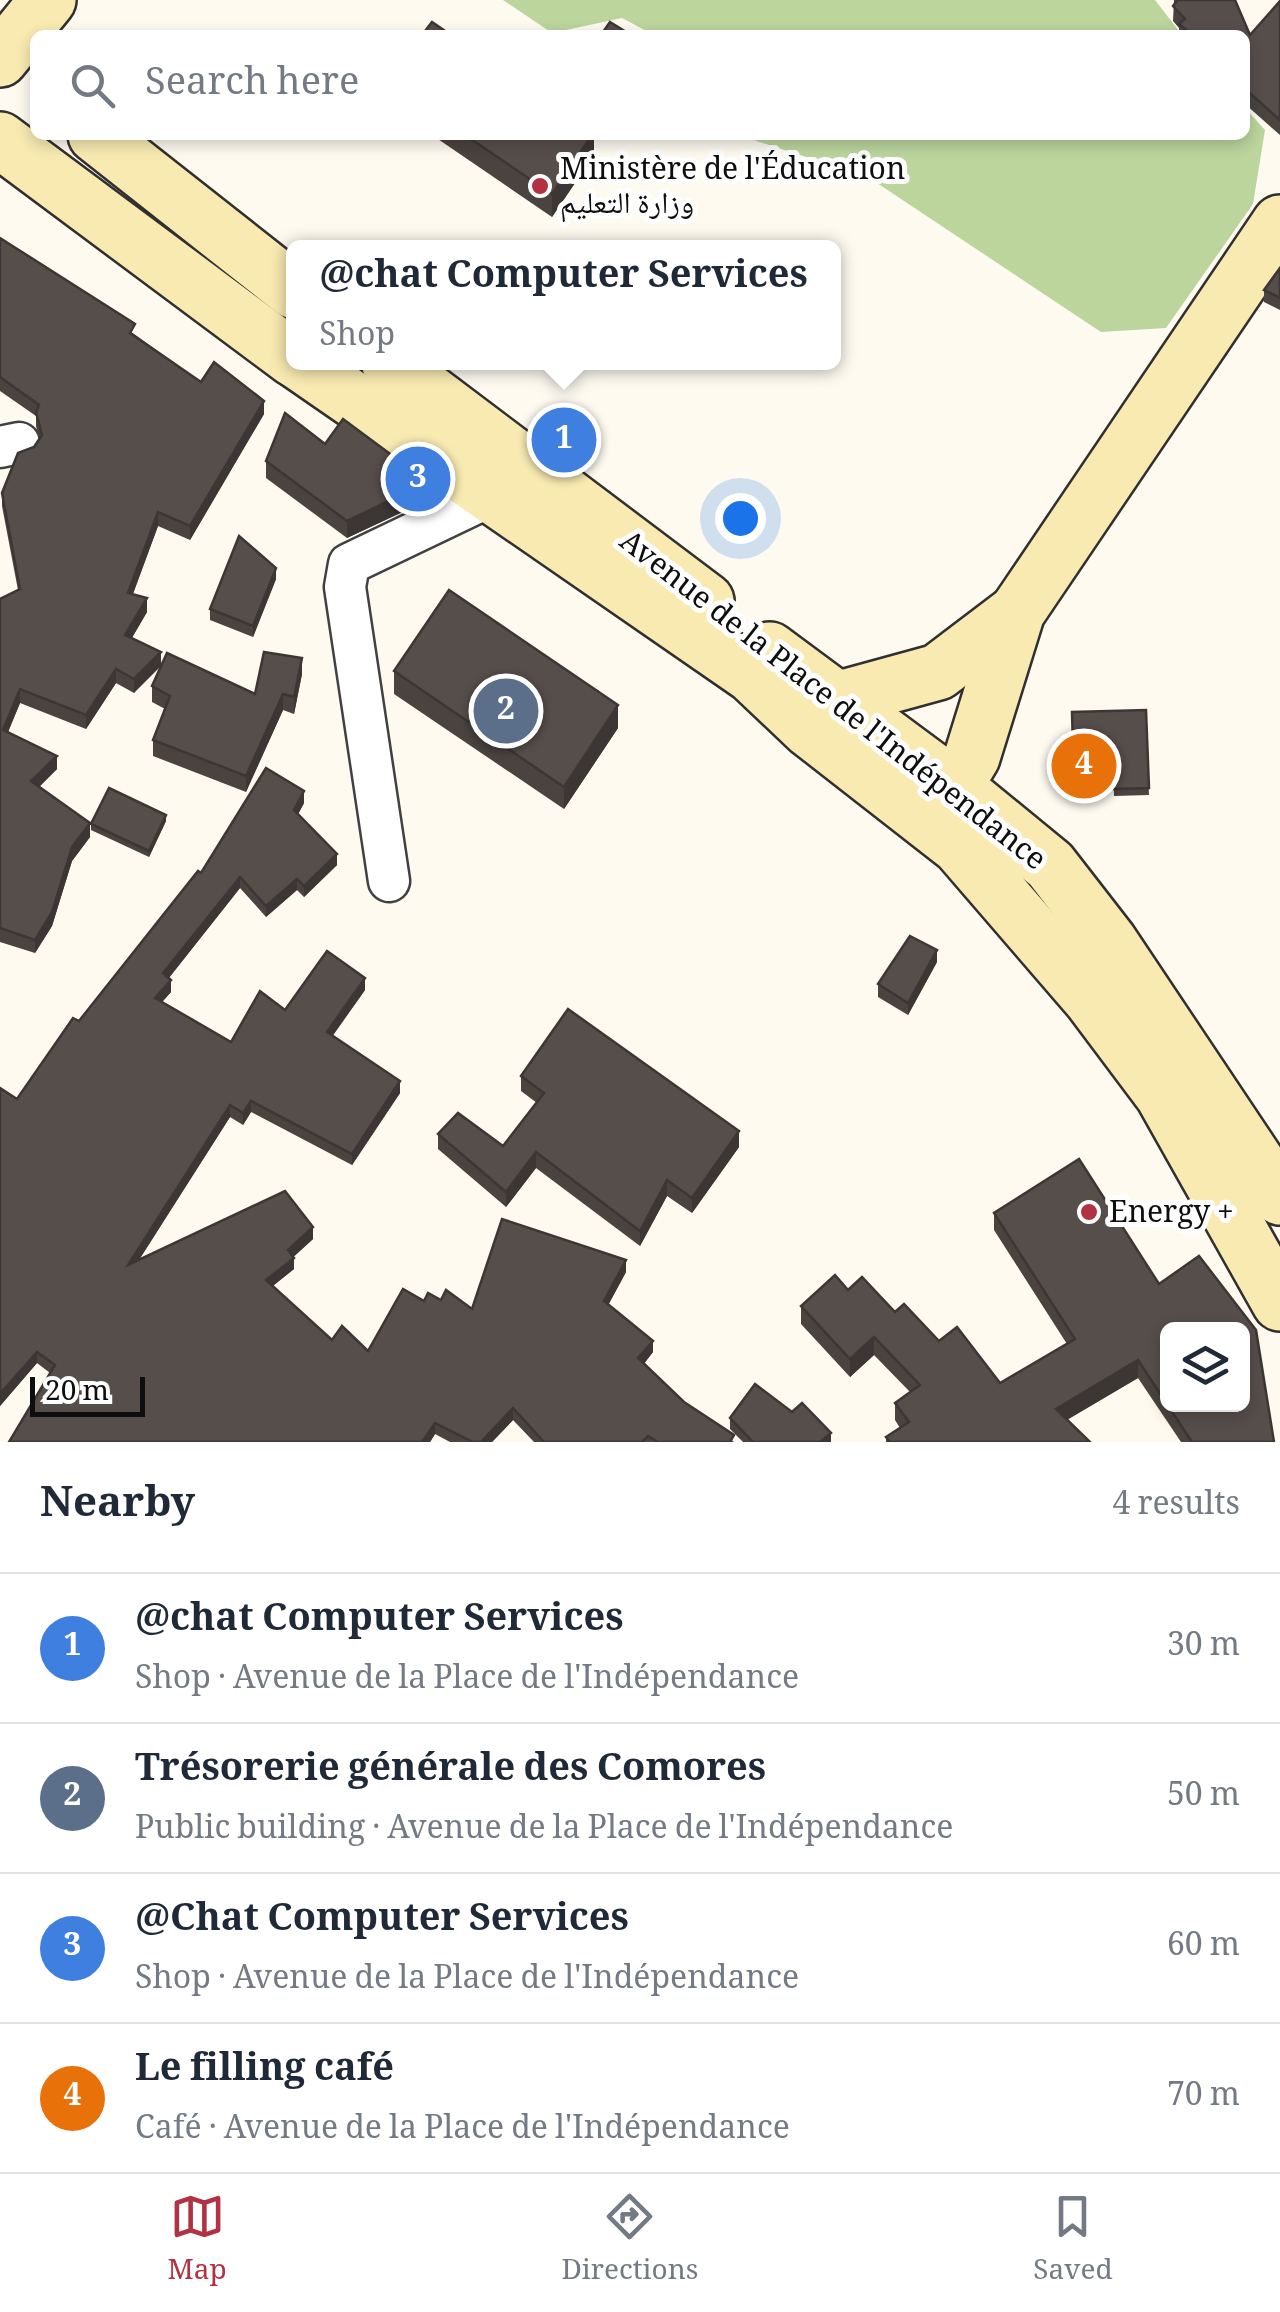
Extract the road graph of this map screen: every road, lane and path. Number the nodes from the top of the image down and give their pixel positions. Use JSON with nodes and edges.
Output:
{"nodes":[{"id":1,"x":48,"y":0,"type":"edge"},
{"id":2,"x":0,"y":58,"type":"edge"},
{"id":3,"x":30,"y":82,"type":"edge"},
{"id":4,"x":0,"y":140,"type":"edge"},
{"id":5,"x":102,"y":140,"type":"edge"},
{"id":6,"x":1280,"y":224,"type":"edge"},
{"id":7,"x":286,"y":285,"type":"edge"},
{"id":8,"x":286,"y":354,"type":"edge"},
{"id":9,"x":312,"y":370,"type":"edge"},
{"id":10,"x":398,"y":370,"type":"edge"},
{"id":11,"x":506,"y":478,"type":"junction"},
{"id":12,"x":1018,"y":612,"type":"junction"},
{"id":13,"x":823,"y":715,"type":"junction"},
{"id":14,"x":944,"y":804,"type":"junction"},
{"id":15,"x":390,"y":881,"type":"dead end"},
{"id":16,"x":1280,"y":1197,"type":"edge"},
{"id":17,"x":1280,"y":1303,"type":"edge"}],
"edges":[{"from":1,"to":2,"type":"main road"},
{"from":2,"to":3,"type":"main road"},
{"from":4,"to":8,"type":"main road","name":"Avenue de la Place de l'Indépendance"},
{"from":5,"to":7,"type":"main road"},
{"from":6,"to":12,"type":"main road"},
{"from":9,"to":11,"type":"main road","name":"Avenue de la Place de l'Indépendance"},
{"from":10,"to":11,"type":"main road","name":"Avenue de la Place de l'Indépendance"},
{"from":11,"to":13,"type":"main road","name":"Avenue de la Place de l'Indépendance"},
{"from":11,"to":15,"type":"street"},
{"from":12,"to":13,"type":"main road"},
{"from":12,"to":14,"type":"main road"},
{"from":13,"to":14,"type":"main road","name":"Avenue de la Place de l'Indépendance"},
{"from":14,"to":16,"type":"main road","name":"Avenue de la Place de l'Indépendance"},
{"from":14,"to":17,"type":"main road","name":"Avenue de la Place de l'Indépendance"}]}
